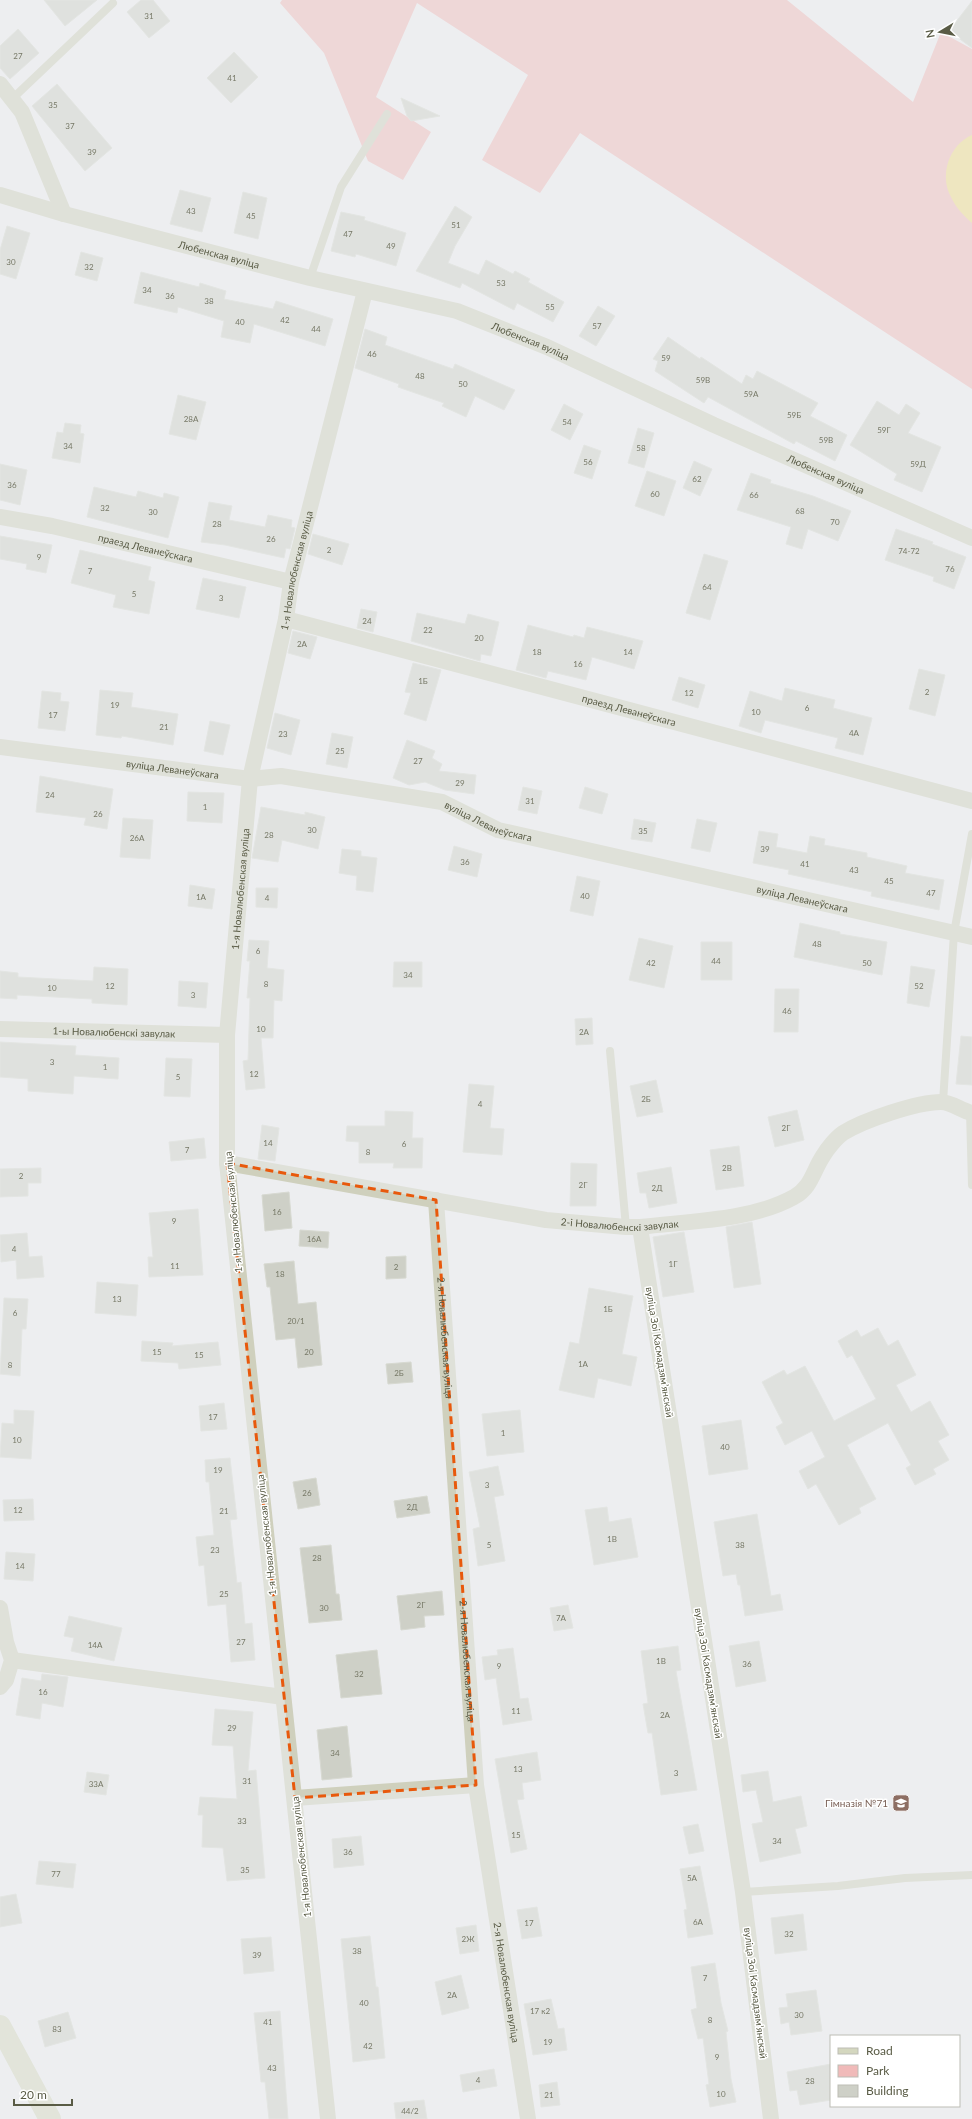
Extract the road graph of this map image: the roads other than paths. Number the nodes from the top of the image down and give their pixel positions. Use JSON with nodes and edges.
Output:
{"nodes":[{"id":1,"x":113,"y":3,"type":"dead end"},
{"id":2,"x":0,"y":84,"type":"edge"},
{"id":3,"x":12,"y":99,"type":"junction"},
{"id":4,"x":387,"y":114,"type":"dead end"},
{"id":5,"x":0,"y":195,"type":"edge"},
{"id":6,"x":64,"y":214,"type":"junction"},
{"id":7,"x":310,"y":278,"type":"junction"},
{"id":8,"x":365,"y":292,"type":"junction"},
{"id":9,"x":0,"y":517,"type":"edge"},
{"id":10,"x":972,"y":538,"type":"edge"},
{"id":11,"x":290,"y":582,"type":"junction"},
{"id":12,"x":286,"y":618,"type":"junction"},
{"id":13,"x":0,"y":747,"type":"edge"},
{"id":14,"x":250,"y":779,"type":"junction"},
{"id":15,"x":972,"y":801,"type":"edge"},
{"id":16,"x":972,"y":834,"type":"edge"},
{"id":17,"x":954,"y":932,"type":"junction"},
{"id":18,"x":972,"y":937,"type":"edge"},
{"id":19,"x":0,"y":1028,"type":"edge"},
{"id":20,"x":227,"y":1035,"type":"junction"},
{"id":21,"x":610,"y":1052,"type":"dead end"},
{"id":22,"x":943,"y":1102,"type":"junction"},
{"id":23,"x":971,"y":1113,"type":"edge"},
{"id":24,"x":227,"y":1163,"type":"junction"},
{"id":25,"x":972,"y":1185,"type":"edge"},
{"id":26,"x":436,"y":1200,"type":"junction"},
{"id":27,"x":633,"y":1227,"type":"junction"},
{"id":28,"x":0,"y":1608,"type":"edge"},
{"id":29,"x":12,"y":1660,"type":"junction"},
{"id":30,"x":0,"y":1687,"type":"edge"},
{"id":31,"x":283,"y":1697,"type":"junction"},
{"id":32,"x":476,"y":1785,"type":"junction"},
{"id":33,"x":295,"y":1798,"type":"junction"},
{"id":34,"x":972,"y":1875,"type":"edge"},
{"id":35,"x":743,"y":1892,"type":"junction"},
{"id":36,"x":0,"y":2026,"type":"edge"},
{"id":37,"x":50,"y":2119,"type":"edge"},
{"id":38,"x":328,"y":2119,"type":"edge"},
{"id":39,"x":528,"y":2119,"type":"edge"},
{"id":40,"x":772,"y":2119,"type":"edge"}],
"edges":[{"from":1,"to":3,"type":"lane"},
{"from":2,"to":3,"type":"street"},
{"from":3,"to":6,"type":"street"},
{"from":4,"to":7,"type":"lane"},
{"from":5,"to":6,"type":"street","name":"Любенская вуліца"},
{"from":6,"to":7,"type":"street","name":"Любенская вуліца"},
{"from":7,"to":8,"type":"street","name":"Любенская вуліца"},
{"from":8,"to":10,"type":"street","name":"Любенская вуліца"},
{"from":8,"to":11,"type":"street","name":"1-я Новалюбенская вуліца"},
{"from":9,"to":11,"type":"street","name":"праезд Леванеўскага"},
{"from":11,"to":12,"type":"street","name":"1-я Новалюбенская вуліца"},
{"from":12,"to":14,"type":"street","name":"1-я Новалюбенская вуліца"},
{"from":12,"to":15,"type":"street","name":"праезд Леванеўскага"},
{"from":13,"to":14,"type":"street","name":"вуліца Леванеўскага"},
{"from":14,"to":17,"type":"street","name":"вуліца Леванеўскага"},
{"from":14,"to":20,"type":"street","name":"1-я Новалюбенская вуліца"},
{"from":16,"to":17,"type":"lane"},
{"from":17,"to":18,"type":"street","name":"вуліца Леванеўскага"},
{"from":17,"to":22,"type":"lane"},
{"from":19,"to":20,"type":"street","name":"1-ы Новалюбенскі завулак"},
{"from":20,"to":24,"type":"street","name":"1-я Новалюбенская вуліца"},
{"from":21,"to":27,"type":"lane"},
{"from":22,"to":23,"type":"street","name":"2-і Новалюбенскі завулак"},
{"from":22,"to":27,"type":"street","name":"2-і Новалюбенскі завулак"},
{"from":23,"to":25,"type":"lane"},
{"from":24,"to":26,"type":"street","name":"2-і Новалюбенскі завулак"},
{"from":24,"to":31,"type":"street","name":"1-я Новалюбенская вуліца"},
{"from":26,"to":27,"type":"street","name":"2-і Новалюбенскі завулак"},
{"from":26,"to":32,"type":"street","name":"2-я Новалюбенская вуліца"},
{"from":27,"to":35,"type":"street","name":"вуліца Зоі Касмадзямʼянскай"},
{"from":28,"to":29,"type":"street"},
{"from":29,"to":30,"type":"street"},
{"from":29,"to":31,"type":"street"},
{"from":31,"to":33,"type":"street","name":"1-я Новалюбенская вуліца"},
{"from":32,"to":33,"type":"street"},
{"from":32,"to":39,"type":"street","name":"2-я Новалюбенская вуліца"},
{"from":33,"to":38,"type":"street","name":"1-я Новалюбенская вуліца"},
{"from":34,"to":35,"type":"lane"},
{"from":35,"to":40,"type":"street","name":"вуліца Зоі Касмадзямʼянскай"},
{"from":36,"to":37,"type":"main road"}]}
